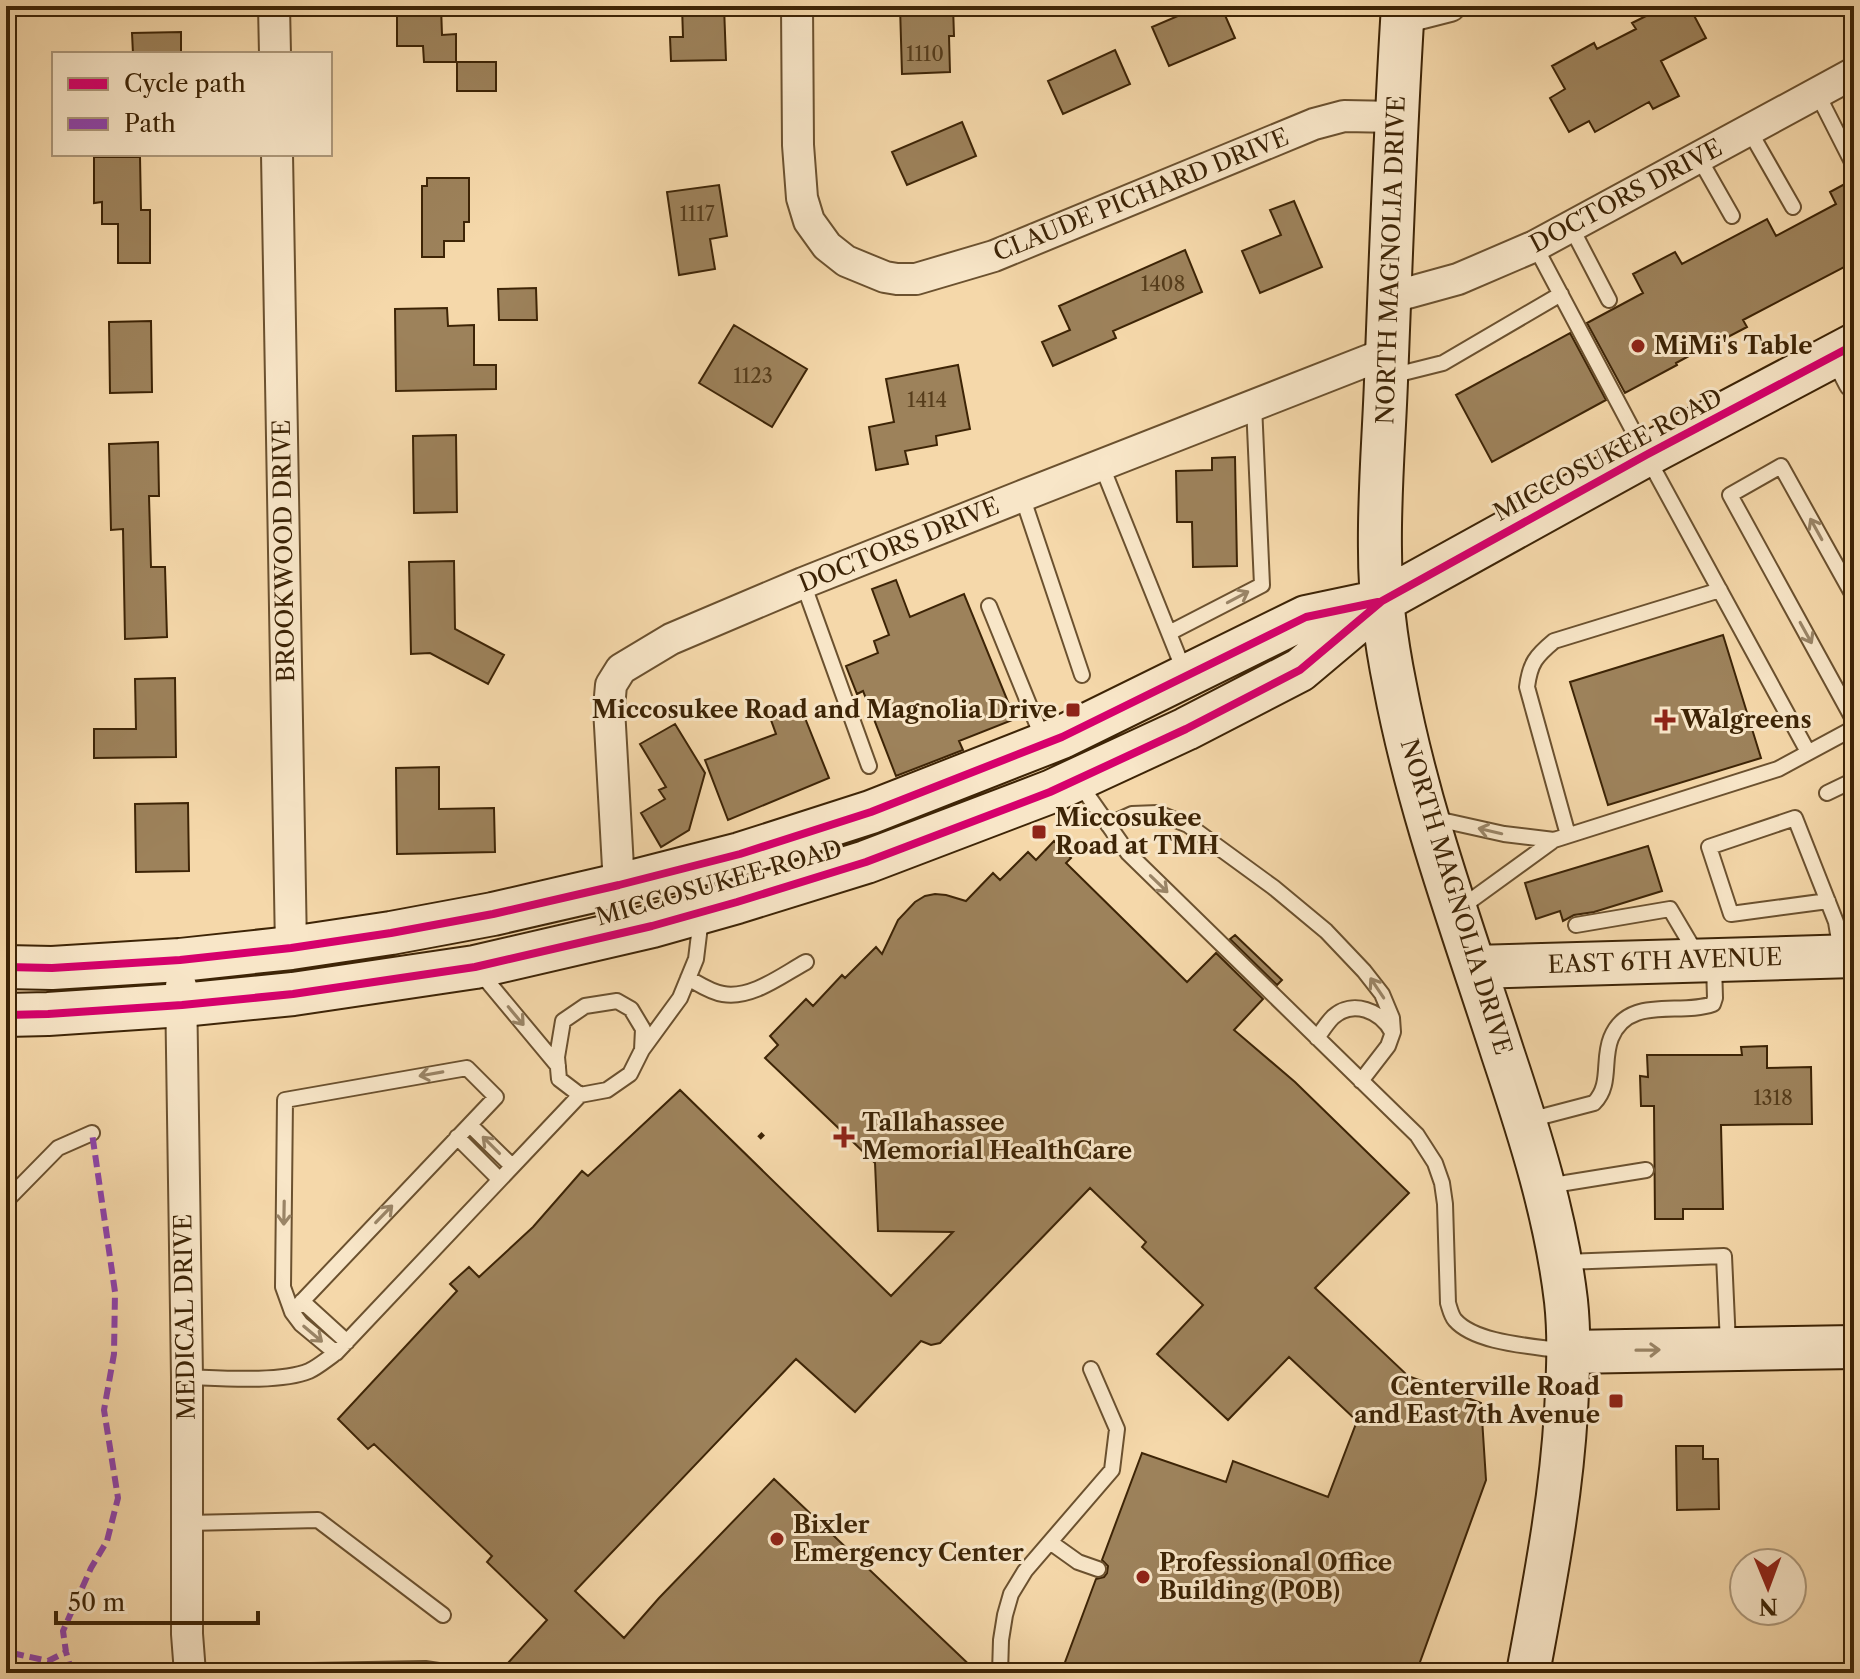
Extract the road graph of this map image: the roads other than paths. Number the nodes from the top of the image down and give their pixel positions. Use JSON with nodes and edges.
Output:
{"nodes":[{"id":1,"x":274,"y":6,"type":"edge"},
{"id":2,"x":797,"y":6,"type":"edge"},
{"id":3,"x":1450,"y":6,"type":"edge"},
{"id":4,"x":1403,"y":12,"type":"edge"},
{"id":5,"x":275,"y":52,"type":"edge"},
{"id":6,"x":1854,"y":73,"type":"edge"},
{"id":7,"x":1817,"y":93,"type":"junction"},
{"id":8,"x":1397,"y":117,"type":"junction"},
{"id":9,"x":1749,"y":130,"type":"junction"},
{"id":10,"x":277,"y":156,"type":"edge"},
{"id":11,"x":1699,"y":158,"type":"junction"},
{"id":12,"x":1852,"y":162,"type":"edge"},
{"id":13,"x":1793,"y":207,"type":"dead end"},
{"id":14,"x":1732,"y":216,"type":"dead end"},
{"id":15,"x":1571,"y":227,"type":"junction"},
{"id":16,"x":1535,"y":246,"type":"junction"},
{"id":17,"x":1561,"y":294,"type":"junction"},
{"id":18,"x":1389,"y":298,"type":"junction"},
{"id":19,"x":1609,"y":300,"type":"dead end"},
{"id":20,"x":1849,"y":360,"type":"edge"},
{"id":21,"x":1387,"y":365,"type":"junction"},
{"id":22,"x":1254,"y":405,"type":"junction"},
{"id":23,"x":1646,"y":455,"type":"junction"},
{"id":24,"x":1101,"y":464,"type":"junction"},
{"id":25,"x":1022,"y":496,"type":"junction"},
{"id":26,"x":803,"y":583,"type":"junction"},
{"id":27,"x":1720,"y":590,"type":"junction"},
{"id":28,"x":1854,"y":597,"type":"edge"},
{"id":29,"x":1382,"y":601,"type":"junction"},
{"id":30,"x":989,"y":606,"type":"dead end"},
{"id":31,"x":1169,"y":633,"type":"junction"},
{"id":32,"x":1082,"y":675,"type":"dead end"},
{"id":33,"x":1186,"y":677,"type":"junction"},
{"id":34,"x":1854,"y":721,"type":"edge"},
{"id":35,"x":1854,"y":728,"type":"edge"},
{"id":36,"x":1045,"y":743,"type":"junction"},
{"id":37,"x":1808,"y":752,"type":"junction"},
{"id":38,"x":869,"y":766,"type":"dead end"},
{"id":39,"x":1076,"y":779,"type":"junction"},
{"id":40,"x":1854,"y":780,"type":"edge"},
{"id":41,"x":1827,"y":793,"type":"dead end"},
{"id":42,"x":1428,"y":817,"type":"junction"},
{"id":43,"x":1108,"y":825,"type":"junction"},
{"id":44,"x":1561,"y":838,"type":"junction"},
{"id":45,"x":619,"y":885,"type":"junction"},
{"id":46,"x":1828,"y":901,"type":"junction"},
{"id":47,"x":701,"y":912,"type":"junction"},
{"id":48,"x":1455,"y":912,"type":"junction"},
{"id":49,"x":1576,"y":925,"type":"dead end"},
{"id":50,"x":291,"y":948,"type":"junction"},
{"id":51,"x":180,"y":960,"type":"junction"},
{"id":52,"x":1707,"y":960,"type":"junction"},
{"id":53,"x":806,"y":962,"type":"dead end"},
{"id":54,"x":1851,"y":965,"type":"edge"},
{"id":55,"x":6,"y":967,"type":"edge"},
{"id":56,"x":475,"y":967,"type":"junction"},
{"id":57,"x":1475,"y":967,"type":"junction"},
{"id":58,"x":416,"y":975,"type":"junction"},
{"id":59,"x":688,"y":978,"type":"junction"},
{"id":60,"x":182,"y":1005,"type":"junction"},
{"id":61,"x":6,"y":1015,"type":"edge"},
{"id":62,"x":1393,"y":1032,"type":"junction"},
{"id":63,"x":1317,"y":1038,"type":"junction"},
{"id":64,"x":642,"y":1050,"type":"junction"},
{"id":65,"x":558,"y":1066,"type":"junction"},
{"id":66,"x":1361,"y":1081,"type":"junction"},
{"id":67,"x":580,"y":1095,"type":"junction"},
{"id":68,"x":1525,"y":1121,"type":"junction"},
{"id":69,"x":470,"y":1125,"type":"junction"},
{"id":70,"x":92,"y":1133,"type":"dead end"},
{"id":71,"x":457,"y":1137,"type":"junction"},
{"id":72,"x":512,"y":1166,"type":"junction"},
{"id":73,"x":1646,"y":1170,"type":"dead end"},
{"id":74,"x":499,"y":1179,"type":"junction"},
{"id":75,"x":1545,"y":1187,"type":"junction"},
{"id":76,"x":6,"y":1201,"type":"edge"},
{"id":77,"x":1560,"y":1263,"type":"junction"},
{"id":78,"x":297,"y":1306,"type":"junction"},
{"id":79,"x":347,"y":1342,"type":"junction"},
{"id":80,"x":1854,"y":1347,"type":"edge"},
{"id":81,"x":1728,"y":1349,"type":"junction"},
{"id":82,"x":1570,"y":1352,"type":"junction"},
{"id":83,"x":336,"y":1353,"type":"junction"},
{"id":84,"x":1091,"y":1369,"type":"dead end"},
{"id":85,"x":187,"y":1377,"type":"junction"},
{"id":86,"x":187,"y":1523,"type":"junction"},
{"id":87,"x":1050,"y":1542,"type":"junction"},
{"id":88,"x":1098,"y":1569,"type":"dead end"},
{"id":89,"x":443,"y":1615,"type":"dead end"},
{"id":90,"x":310,"y":1672,"type":"edge"},
{"id":91,"x":190,"y":1673,"type":"edge"},
{"id":92,"x":203,"y":1673,"type":"edge"},
{"id":93,"x":452,"y":1673,"type":"edge"},
{"id":94,"x":1000,"y":1673,"type":"edge"},
{"id":95,"x":1528,"y":1673,"type":"edge"}],
"edges":[{"from":1,"to":5,"type":"street"},
{"from":2,"to":8,"type":"street","name":"CLAUDE PICHARD DRIVE"},
{"from":3,"to":4,"type":"street"},
{"from":4,"to":8,"type":"street","name":"NORTH MAGNOLIA DRIVE"},
{"from":6,"to":7,"type":"street","name":"DOCTORS DRIVE"},
{"from":7,"to":9,"type":"street","name":"DOCTORS DRIVE"},
{"from":7,"to":12,"type":"lane"},
{"from":8,"to":18,"type":"street","name":"NORTH MAGNOLIA DRIVE"},
{"from":9,"to":11,"type":"street","name":"DOCTORS DRIVE"},
{"from":9,"to":13,"type":"lane"},
{"from":10,"to":50,"type":"street","name":"BROOKWOOD DRIVE"},
{"from":11,"to":14,"type":"lane"},
{"from":11,"to":15,"type":"street","name":"DOCTORS DRIVE"},
{"from":15,"to":16,"type":"street","name":"DOCTORS DRIVE"},
{"from":15,"to":19,"type":"lane"},
{"from":16,"to":17,"type":"lane"},
{"from":16,"to":18,"type":"street","name":"DOCTORS DRIVE"},
{"from":17,"to":21,"type":"lane"},
{"from":17,"to":23,"type":"lane"},
{"from":18,"to":21,"type":"street","name":"NORTH MAGNOLIA DRIVE"},
{"from":20,"to":23,"type":"street","name":"MICCOSUKEE ROAD"},
{"from":21,"to":22,"type":"street","name":"DOCTORS DRIVE"},
{"from":21,"to":29,"type":"street","name":"NORTH MAGNOLIA DRIVE"},
{"from":22,"to":24,"type":"street","name":"DOCTORS DRIVE"},
{"from":31,"to":22,"type":"lane","one_way":true},
{"from":23,"to":27,"type":"lane"},
{"from":23,"to":29,"type":"street","name":"MICCOSUKEE ROAD"},
{"from":24,"to":25,"type":"street","name":"DOCTORS DRIVE"},
{"from":24,"to":31,"type":"lane"},
{"from":25,"to":26,"type":"street","name":"DOCTORS DRIVE"},
{"from":25,"to":32,"type":"lane"},
{"from":26,"to":38,"type":"lane"},
{"from":26,"to":45,"type":"street","name":"DOCTORS DRIVE"},
{"from":27,"to":37,"type":"lane"},
{"from":27,"to":44,"type":"lane"},
{"from":28,"to":34,"type":"lane","one_way":true},
{"from":29,"to":33,"type":"street","name":"MICCOSUKEE ROAD"},
{"from":29,"to":39,"type":"street","name":"MICCOSUKEE ROAD"},
{"from":29,"to":42,"type":"street","name":"NORTH MAGNOLIA DRIVE"},
{"from":30,"to":36,"type":"lane"},
{"from":31,"to":33,"type":"lane"},
{"from":33,"to":36,"type":"street","name":"MICCOSUKEE ROAD"},
{"from":35,"to":37,"type":"lane"},
{"from":36,"to":45,"type":"street","name":"MICCOSUKEE ROAD"},
{"from":37,"to":44,"type":"lane"},
{"from":39,"to":43,"type":"lane"},
{"from":39,"to":47,"type":"street","name":"MICCOSUKEE ROAD"},
{"from":40,"to":41,"type":"lane"},
{"from":44,"to":42,"type":"lane","one_way":true},
{"from":42,"to":48,"type":"street","name":"NORTH MAGNOLIA DRIVE"},
{"from":62,"to":43,"type":"lane","one_way":true},
{"from":43,"to":63,"type":"lane","one_way":true},
{"from":44,"to":48,"type":"lane"},
{"from":45,"to":50,"type":"street","name":"MICCOSUKEE ROAD"},
{"from":45,"to":58,"type":"street"},
{"from":46,"to":46,"type":"lane"},
{"from":46,"to":54,"type":"lane"},
{"from":47,"to":56,"type":"street","name":"MICCOSUKEE ROAD"},
{"from":47,"to":59,"type":"lane"},
{"from":48,"to":57,"type":"street","name":"NORTH MAGNOLIA DRIVE"},
{"from":49,"to":52,"type":"lane"},
{"from":50,"to":51,"type":"street","name":"MICCOSUKEE ROAD"},
{"from":51,"to":55,"type":"street","name":"MICCOSUKEE ROAD"},
{"from":51,"to":60,"type":"street","name":"MEDICAL DRIVE"},
{"from":52,"to":54,"type":"street","name":"EAST 6TH AVENUE"},
{"from":52,"to":57,"type":"street","name":"EAST 6TH AVENUE"},
{"from":52,"to":68,"type":"lane"},
{"from":53,"to":59,"type":"lane"},
{"from":56,"to":58,"type":"street","name":"MICCOSUKEE ROAD"},
{"from":56,"to":65,"type":"lane","one_way":true},
{"from":57,"to":68,"type":"street","name":"NORTH MAGNOLIA DRIVE"},
{"from":58,"to":60,"type":"street","name":"MICCOSUKEE ROAD"},
{"from":59,"to":64,"type":"lane"},
{"from":60,"to":61,"type":"street","name":"MICCOSUKEE ROAD"},
{"from":60,"to":85,"type":"street","name":"MEDICAL DRIVE"},
{"from":62,"to":63,"type":"lane"},
{"from":62,"to":66,"type":"lane"},
{"from":63,"to":66,"type":"lane"},
{"from":64,"to":65,"type":"lane"},
{"from":64,"to":67,"type":"lane"},
{"from":65,"to":67,"type":"lane"},
{"from":66,"to":82,"type":"lane"},
{"from":67,"to":72,"type":"lane"},
{"from":68,"to":75,"type":"street","name":"NORTH MAGNOLIA DRIVE"},
{"from":69,"to":71,"type":"lane"},
{"from":72,"to":69,"type":"lane","one_way":true},
{"from":69,"to":78,"type":"lane","one_way":true},
{"from":70,"to":76,"type":"lane"},
{"from":71,"to":74,"type":"lane"},
{"from":78,"to":71,"type":"lane","one_way":true},
{"from":72,"to":74,"type":"lane"},
{"from":73,"to":75,"type":"lane"},
{"from":74,"to":79,"type":"lane"},
{"from":75,"to":77,"type":"street","name":"NORTH MAGNOLIA DRIVE"},
{"from":77,"to":81,"type":"lane"},
{"from":77,"to":82,"type":"street","name":"NORTH MAGNOLIA DRIVE"},
{"from":78,"to":79,"type":"lane"},
{"from":78,"to":83,"type":"lane","one_way":true},
{"from":79,"to":83,"type":"lane"},
{"from":80,"to":81,"type":"street"},
{"from":82,"to":81,"type":"street","one_way":true},
{"from":82,"to":95,"type":"street","name":"NORTH MAGNOLIA DRIVE"},
{"from":83,"to":85,"type":"lane"},
{"from":84,"to":87,"type":"lane"},
{"from":85,"to":86,"type":"street","name":"MEDICAL DRIVE"},
{"from":86,"to":89,"type":"lane"},
{"from":86,"to":91,"type":"street","name":"MEDICAL DRIVE"},
{"from":87,"to":88,"type":"lane"},
{"from":87,"to":94,"type":"lane"},
{"from":90,"to":92,"type":"lane"},
{"from":90,"to":93,"type":"lane"}]}
